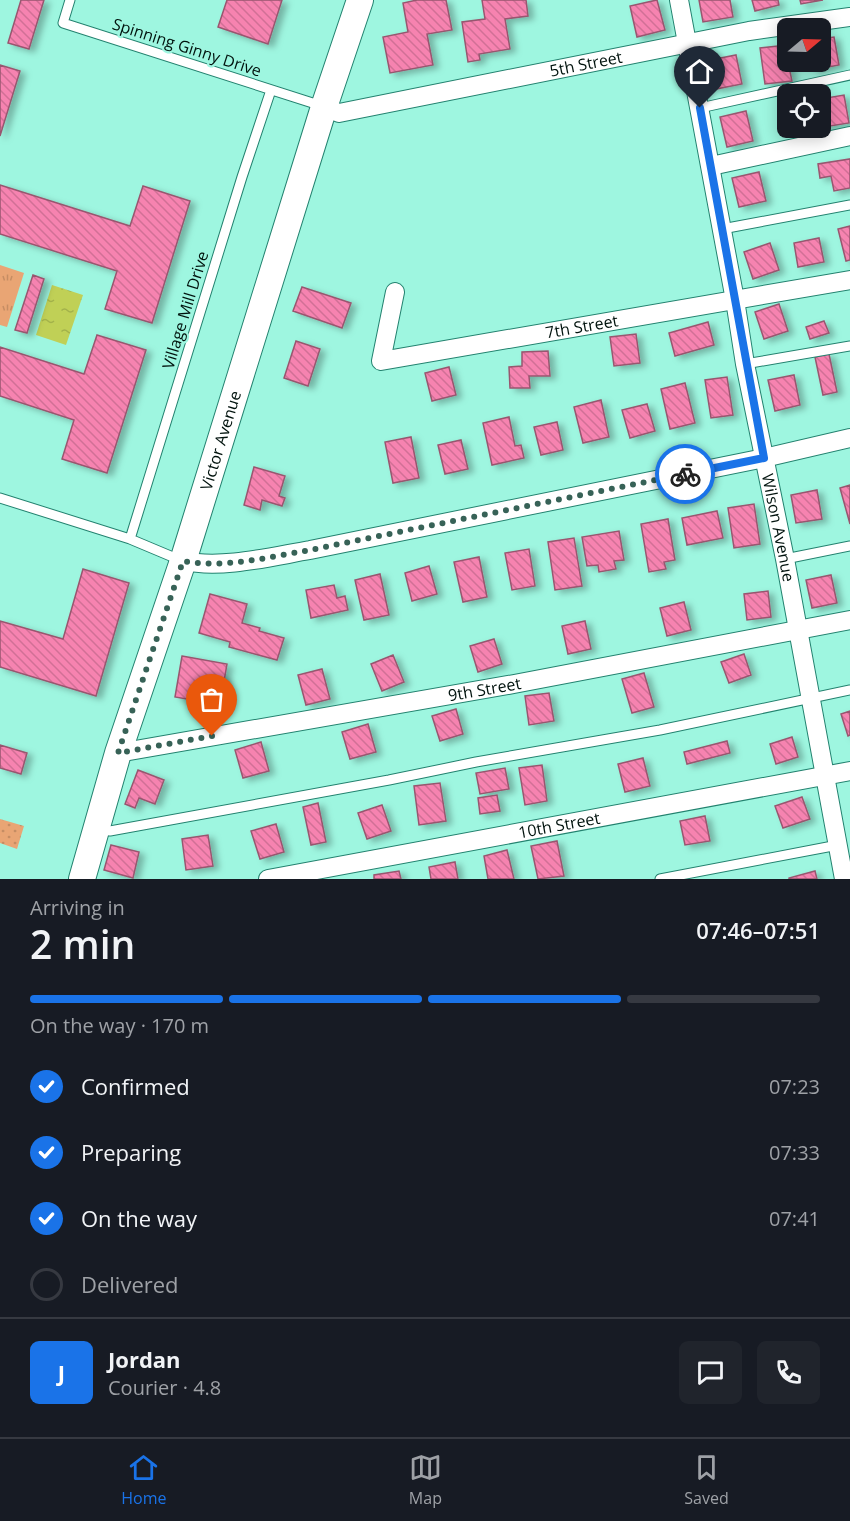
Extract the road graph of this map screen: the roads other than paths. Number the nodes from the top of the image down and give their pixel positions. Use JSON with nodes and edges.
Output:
{"nodes":[{"id":1,"x":70,"y":0,"type":"edge"},
{"id":2,"x":360,"y":0,"type":"edge"},
{"id":3,"x":679,"y":0,"type":"edge"},
{"id":4,"x":850,"y":17,"type":"edge"},
{"id":5,"x":688,"y":45,"type":"junction"},
{"id":6,"x":850,"y":75,"type":"edge"},
{"id":7,"x":271,"y":90,"type":"junction"},
{"id":8,"x":324,"y":106,"type":"junction"},
{"id":9,"x":700,"y":108,"type":"junction"},
{"id":10,"x":850,"y":136,"type":"edge"},
{"id":11,"x":711,"y":166,"type":"junction"},
{"id":12,"x":850,"y":205,"type":"edge"},
{"id":13,"x":722,"y":229,"type":"junction"},
{"id":14,"x":850,"y":280,"type":"edge"},
{"id":15,"x":394,"y":292,"type":"dead end"},
{"id":16,"x":735,"y":300,"type":"junction"},
{"id":17,"x":850,"y":346,"type":"edge"},
{"id":18,"x":745,"y":364,"type":"junction"},
{"id":19,"x":850,"y":438,"type":"edge"},
{"id":20,"x":764,"y":458,"type":"junction"},
{"id":21,"x":0,"y":498,"type":"edge"},
{"id":22,"x":130,"y":539,"type":"junction"},
{"id":23,"x":850,"y":546,"type":"edge"},
{"id":24,"x":785,"y":560,"type":"junction"},
{"id":25,"x":183,"y":561,"type":"junction"},
{"id":26,"x":850,"y":620,"type":"edge"},
{"id":27,"x":798,"y":629,"type":"junction"},
{"id":28,"x":850,"y":690,"type":"edge"},
{"id":29,"x":811,"y":698,"type":"junction"},
{"id":30,"x":118,"y":753,"type":"junction"},
{"id":31,"x":850,"y":771,"type":"edge"},
{"id":32,"x":825,"y":777,"type":"junction"},
{"id":33,"x":96,"y":828,"type":"junction"},
{"id":34,"x":838,"y":844,"type":"junction"},
{"id":35,"x":82,"y":879,"type":"edge"},
{"id":36,"x":267,"y":879,"type":"edge"},
{"id":37,"x":660,"y":879,"type":"edge"},
{"id":38,"x":844,"y":879,"type":"edge"}],
"edges":[{"from":1,"to":7,"type":"lane","name":"Spinning Ginny Drive"},
{"from":2,"to":8,"type":"street","name":"Victor Avenue"},
{"from":3,"to":5,"type":"street","name":"Wilson Avenue"},
{"from":4,"to":5,"type":"street","name":"5th Street"},
{"from":5,"to":8,"type":"street","name":"5th Street"},
{"from":5,"to":9,"type":"street","name":"Wilson Avenue"},
{"from":6,"to":9,"type":"lane"},
{"from":7,"to":8,"type":"lane","name":"Spinning Ginny Drive"},
{"from":7,"to":22,"type":"lane","name":"Village Mill Drive"},
{"from":8,"to":25,"type":"street","name":"Victor Avenue"},
{"from":9,"to":11,"type":"street","name":"Wilson Avenue"},
{"from":10,"to":11,"type":"street"},
{"from":11,"to":13,"type":"street","name":"Wilson Avenue"},
{"from":12,"to":13,"type":"lane"},
{"from":13,"to":16,"type":"street","name":"Wilson Avenue"},
{"from":14,"to":16,"type":"street","name":"7th Street"},
{"from":15,"to":16,"type":"street","name":"7th Street"},
{"from":16,"to":18,"type":"street","name":"Wilson Avenue"},
{"from":17,"to":18,"type":"lane"},
{"from":18,"to":20,"type":"street","name":"Wilson Avenue"},
{"from":19,"to":20,"type":"street"},
{"from":20,"to":24,"type":"street","name":"Wilson Avenue"},
{"from":20,"to":25,"type":"street"},
{"from":21,"to":22,"type":"lane"},
{"from":22,"to":25,"type":"lane"},
{"from":23,"to":24,"type":"lane"},
{"from":24,"to":27,"type":"street","name":"Wilson Avenue"},
{"from":25,"to":30,"type":"street","name":"Victor Avenue"},
{"from":26,"to":27,"type":"street","name":"9th Street"},
{"from":27,"to":29,"type":"street","name":"Wilson Avenue"},
{"from":27,"to":30,"type":"street","name":"9th Street"},
{"from":28,"to":29,"type":"lane"},
{"from":29,"to":32,"type":"street","name":"Wilson Avenue"},
{"from":29,"to":33,"type":"lane"},
{"from":30,"to":33,"type":"street","name":"Victor Avenue"},
{"from":31,"to":32,"type":"street","name":"10th Street"},
{"from":32,"to":34,"type":"street","name":"Wilson Avenue"},
{"from":32,"to":36,"type":"street","name":"10th Street"},
{"from":33,"to":35,"type":"street","name":"Victor Avenue"},
{"from":34,"to":37,"type":"lane"},
{"from":34,"to":38,"type":"street","name":"Wilson Avenue"}]}
